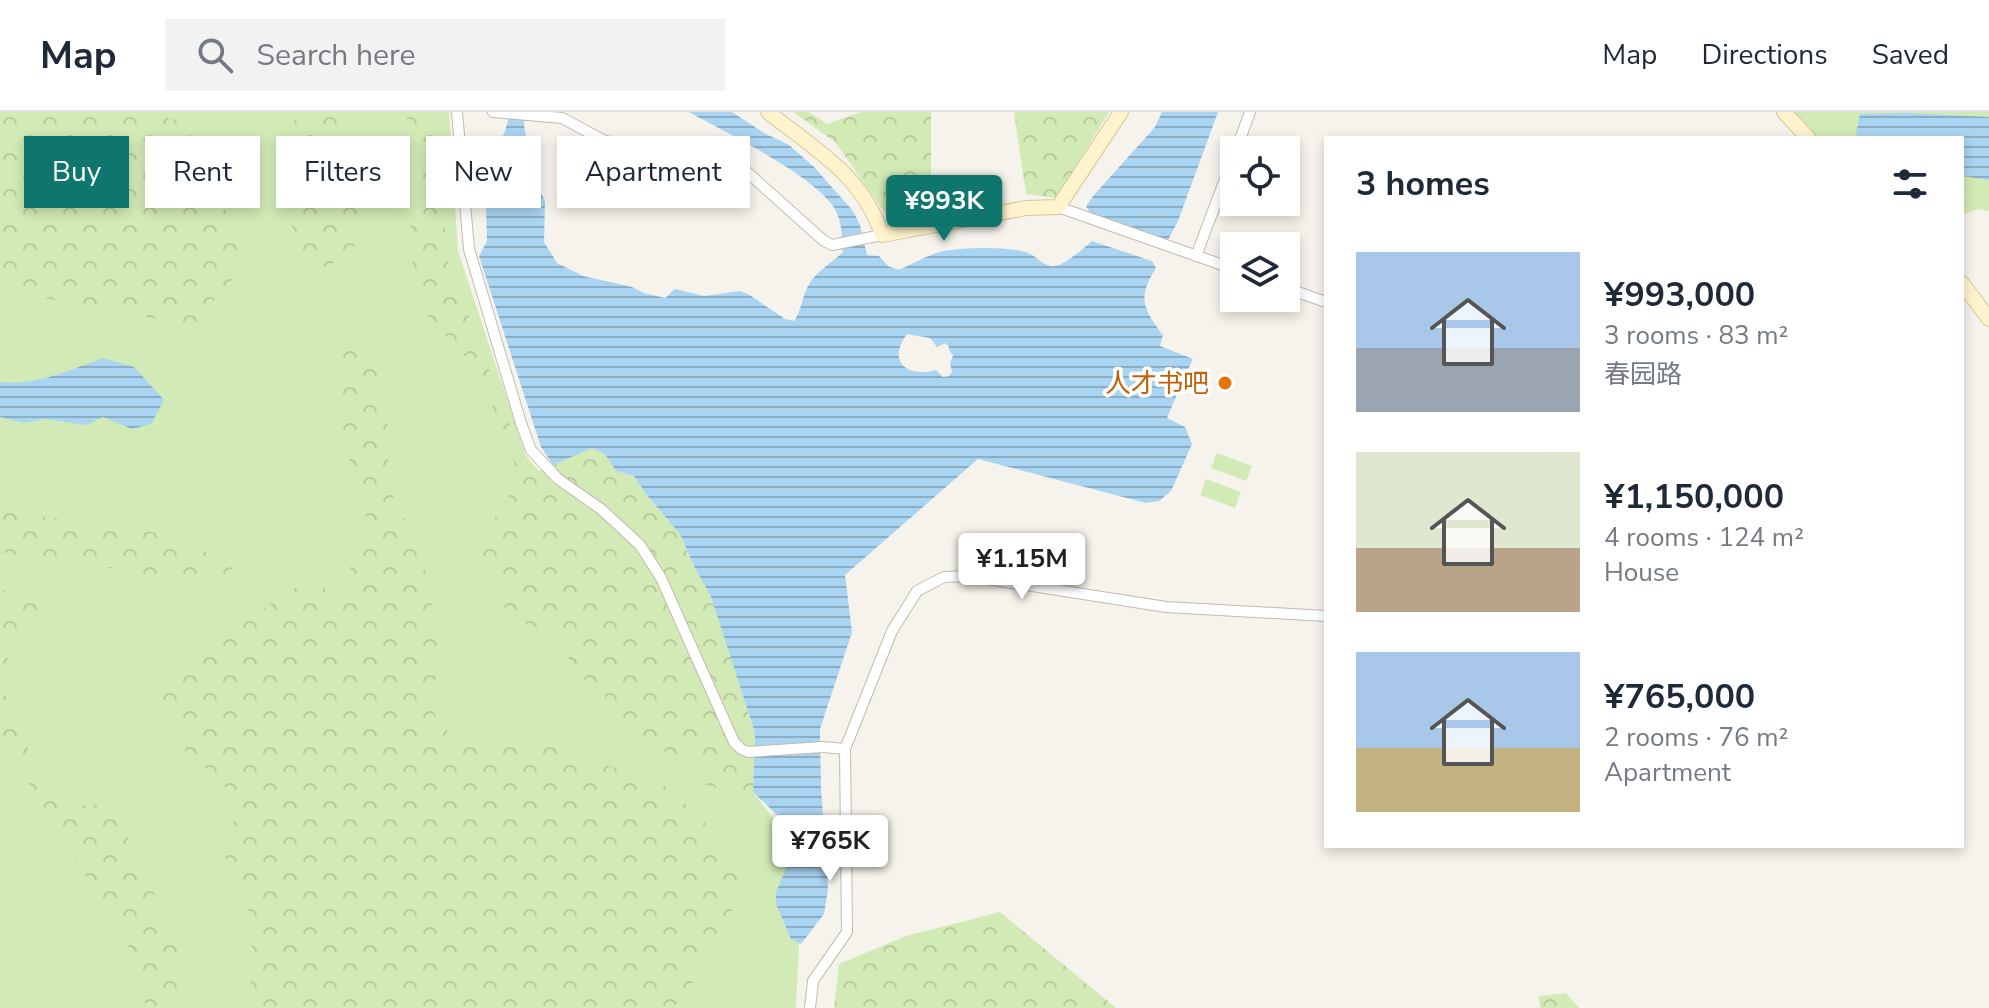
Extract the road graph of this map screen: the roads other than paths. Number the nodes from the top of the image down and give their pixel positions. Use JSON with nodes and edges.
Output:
{"nodes":[{"id":1,"x":457,"y":112,"type":"edge"},
{"id":2,"x":768,"y":112,"type":"edge"},
{"id":3,"x":1121,"y":112,"type":"edge"},
{"id":4,"x":1250,"y":112,"type":"edge"},
{"id":5,"x":1784,"y":112,"type":"edge"},
{"id":6,"x":493,"y":113,"type":"edge"},
{"id":7,"x":1241,"y":136,"type":"edge"},
{"id":8,"x":1806,"y":136,"type":"edge"},
{"id":9,"x":1220,"y":192,"type":"edge"},
{"id":10,"x":1058,"y":207,"type":"junction"},
{"id":11,"x":882,"y":235,"type":"junction"},
{"id":12,"x":1196,"y":256,"type":"junction"},
{"id":13,"x":1220,"y":264,"type":"edge"},
{"id":14,"x":1964,"y":286,"type":"edge"},
{"id":15,"x":1300,"y":293,"type":"edge"},
{"id":16,"x":1324,"y":301,"type":"edge"},
{"id":17,"x":1989,"y":319,"type":"edge"},
{"id":18,"x":1324,"y":616,"type":"edge"},
{"id":19,"x":845,"y":749,"type":"junction"},
{"id":20,"x":810,"y":1008,"type":"edge"}],
"edges":[{"from":1,"to":19,"type":"street"},
{"from":2,"to":11,"type":"street"},
{"from":3,"to":10,"type":"street"},
{"from":4,"to":7,"type":"street"},
{"from":5,"to":8,"type":"street"},
{"from":6,"to":11,"type":"street"},
{"from":9,"to":12,"type":"street"},
{"from":10,"to":11,"type":"street"},
{"from":10,"to":12,"type":"street"},
{"from":12,"to":13,"type":"street"},
{"from":14,"to":17,"type":"street"},
{"from":15,"to":16,"type":"street"},
{"from":18,"to":19,"type":"street"},
{"from":19,"to":20,"type":"street"}]}
